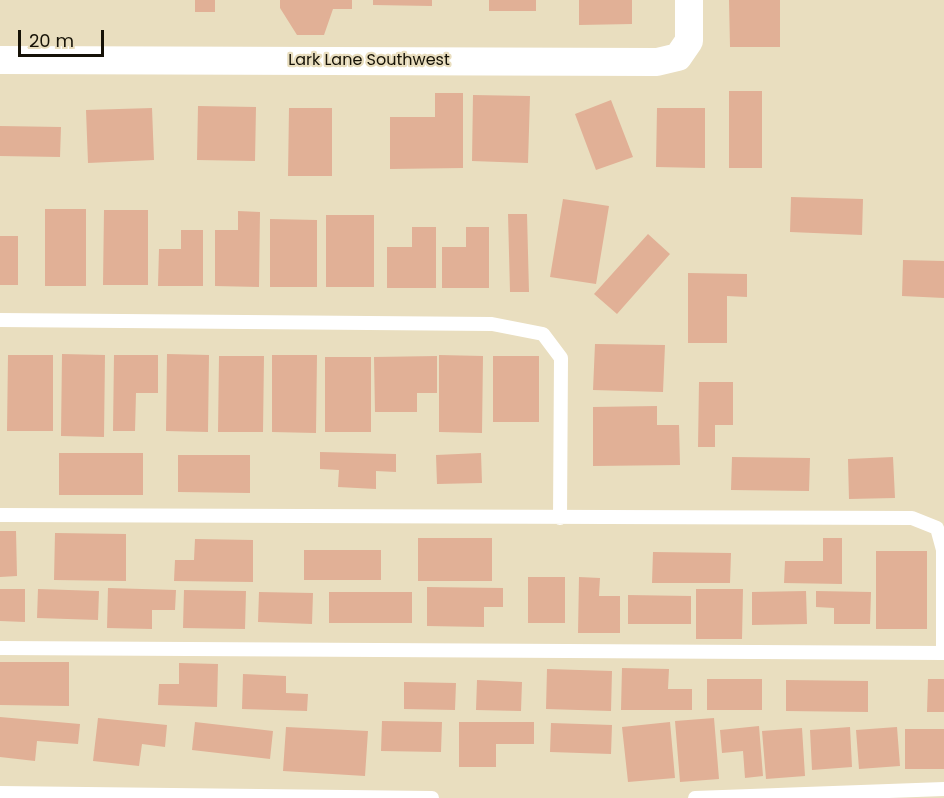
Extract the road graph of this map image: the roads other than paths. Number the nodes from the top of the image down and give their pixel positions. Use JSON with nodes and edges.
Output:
{"nodes":[{"id":1,"x":689,"y":0,"type":"edge"},
{"id":2,"x":0,"y":60,"type":"edge"},
{"id":3,"x":0,"y":320,"type":"edge"},
{"id":4,"x":0,"y":515,"type":"edge"},
{"id":5,"x":560,"y":518,"type":"junction"},
{"id":6,"x":0,"y":648,"type":"edge"},
{"id":7,"x":943,"y":653,"type":"edge"},
{"id":8,"x":944,"y":789,"type":"edge"},
{"id":9,"x":0,"y":792,"type":"edge"},
{"id":10,"x":201,"y":796,"type":"edge"},
{"id":11,"x":432,"y":798,"type":"edge"},
{"id":12,"x":695,"y":798,"type":"edge"}],
"edges":[{"from":1,"to":2,"type":"street","name":"Lark Lane Southwest"},
{"from":3,"to":5,"type":"lane"},
{"from":4,"to":5,"type":"lane"},
{"from":5,"to":7,"type":"lane"},
{"from":6,"to":7,"type":"lane"},
{"from":8,"to":12,"type":"lane"},
{"from":9,"to":10,"type":"lane"},
{"from":10,"to":11,"type":"lane"}]}
